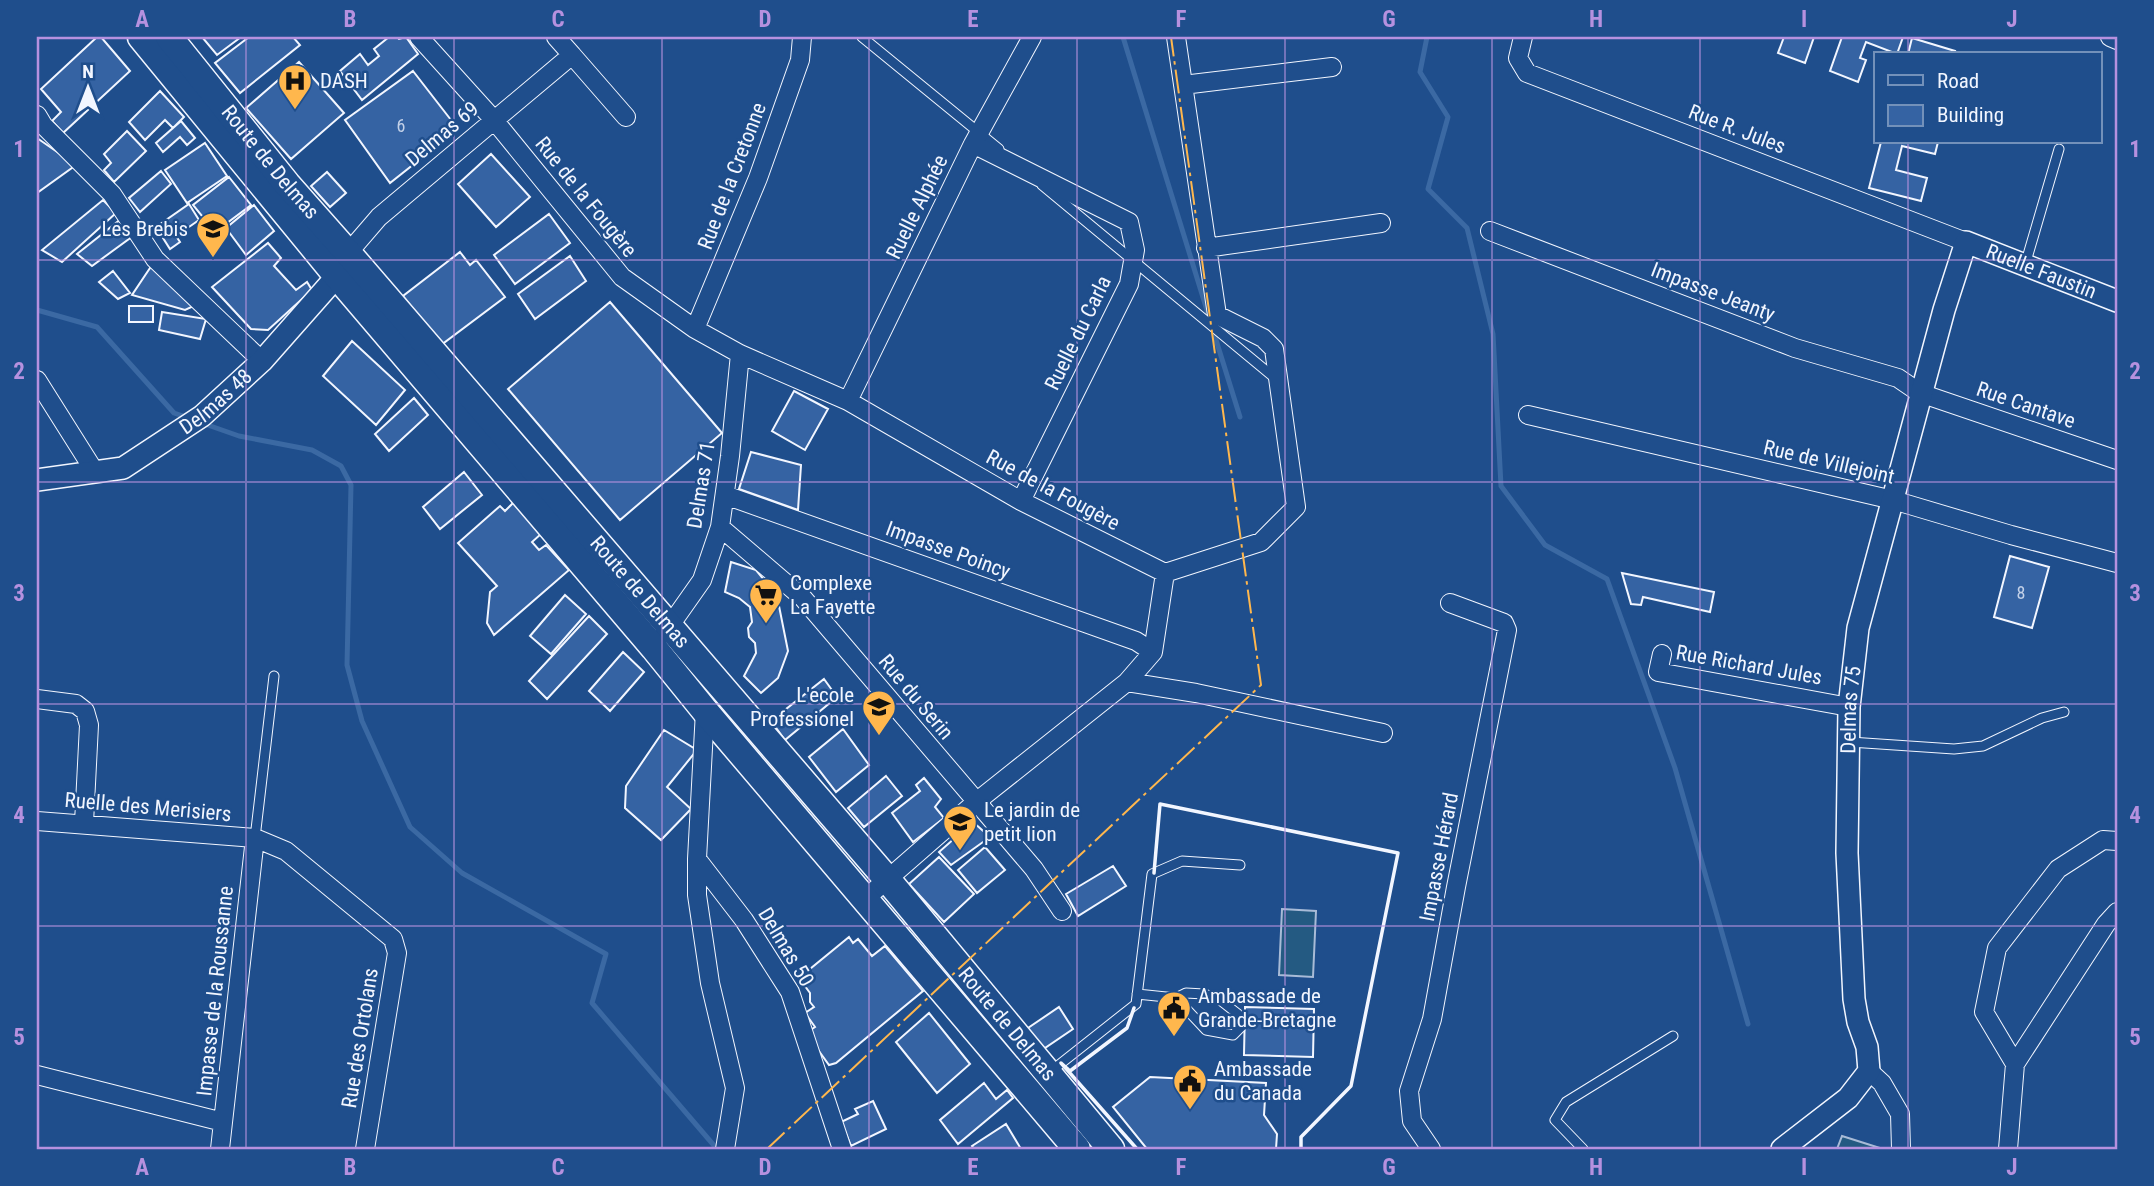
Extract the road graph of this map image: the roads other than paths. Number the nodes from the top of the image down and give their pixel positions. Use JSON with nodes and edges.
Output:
{"nodes":[{"id":1,"x":141,"y":37,"type":"edge"},
{"id":2,"x":169,"y":37,"type":"edge"},
{"id":3,"x":419,"y":37,"type":"edge"},
{"id":4,"x":556,"y":37,"type":"edge"},
{"id":5,"x":802,"y":37,"type":"edge"},
{"id":6,"x":862,"y":37,"type":"edge"},
{"id":7,"x":1032,"y":37,"type":"edge"},
{"id":8,"x":1175,"y":37,"type":"edge"},
{"id":9,"x":1523,"y":37,"type":"edge"},
{"id":10,"x":2110,"y":37,"type":"edge"},
{"id":11,"x":2117,"y":40,"type":"edge"},
{"id":12,"x":572,"y":55,"type":"junction"},
{"id":13,"x":1332,"y":67,"type":"dead end"},
{"id":14,"x":1183,"y":85,"type":"junction"},
{"id":15,"x":37,"y":115,"type":"edge"},
{"id":16,"x":626,"y":117,"type":"dead end"},
{"id":17,"x":494,"y":120,"type":"junction"},
{"id":18,"x":973,"y":144,"type":"junction"},
{"id":19,"x":2059,"y":149,"type":"dead end"},
{"id":20,"x":1381,"y":223,"type":"dead end"},
{"id":21,"x":1490,"y":231,"type":"dead end"},
{"id":22,"x":1966,"y":242,"type":"junction"},
{"id":23,"x":1206,"y":248,"type":"junction"},
{"id":24,"x":343,"y":265,"type":"junction"},
{"id":25,"x":2025,"y":265,"type":"junction"},
{"id":26,"x":2117,"y":301,"type":"edge"},
{"id":27,"x":695,"y":329,"type":"junction"},
{"id":28,"x":740,"y":354,"type":"junction"},
{"id":29,"x":262,"y":360,"type":"junction"},
{"id":30,"x":37,"y":380,"type":"edge"},
{"id":31,"x":1278,"y":380,"type":"junction"},
{"id":32,"x":1920,"y":393,"type":"junction"},
{"id":33,"x":848,"y":401,"type":"junction"},
{"id":34,"x":1528,"y":415,"type":"dead end"},
{"id":35,"x":2117,"y":460,"type":"edge"},
{"id":36,"x":95,"y":472,"type":"junction"},
{"id":37,"x":37,"y":480,"type":"edge"},
{"id":38,"x":725,"y":495,"type":"junction"},
{"id":39,"x":1893,"y":500,"type":"junction"},
{"id":40,"x":1021,"y":501,"type":"junction"},
{"id":41,"x":720,"y":527,"type":"junction"},
{"id":42,"x":2117,"y":563,"type":"edge"},
{"id":43,"x":1166,"y":573,"type":"junction"},
{"id":44,"x":1450,"y":603,"type":"dead end"},
{"id":45,"x":661,"y":638,"type":"junction"},
{"id":46,"x":1153,"y":652,"type":"junction"},
{"id":47,"x":1662,"y":654,"type":"dead end"},
{"id":48,"x":274,"y":676,"type":"dead end"},
{"id":49,"x":1127,"y":682,"type":"junction"},
{"id":50,"x":37,"y":699,"type":"edge"},
{"id":51,"x":1849,"y":707,"type":"junction"},
{"id":52,"x":705,"y":711,"type":"junction"},
{"id":53,"x":2064,"y":712,"type":"dead end"},
{"id":54,"x":1383,"y":733,"type":"dead end"},
{"id":55,"x":1848,"y":742,"type":"junction"},
{"id":56,"x":976,"y":802,"type":"junction"},
{"id":57,"x":37,"y":821,"type":"edge"},
{"id":58,"x":83,"y":823,"type":"junction"},
{"id":59,"x":255,"y":838,"type":"junction"},
{"id":60,"x":2117,"y":841,"type":"edge"},
{"id":61,"x":697,"y":859,"type":"junction"},
{"id":62,"x":1240,"y":864,"type":"dead end"},
{"id":63,"x":887,"y":879,"type":"junction"},
{"id":64,"x":866,"y":898,"type":"junction"},
{"id":65,"x":1062,"y":911,"type":"dead end"},
{"id":66,"x":2117,"y":912,"type":"edge"},
{"id":67,"x":1137,"y":994,"type":"junction"},
{"id":68,"x":1176,"y":998,"type":"junction"},
{"id":69,"x":1673,"y":1036,"type":"dead end"},
{"id":70,"x":2015,"y":1064,"type":"junction"},
{"id":71,"x":1869,"y":1071,"type":"junction"},
{"id":72,"x":1048,"y":1073,"type":"junction"},
{"id":73,"x":37,"y":1075,"type":"edge"},
{"id":74,"x":1026,"y":1089,"type":"junction"},
{"id":75,"x":223,"y":1122,"type":"junction"},
{"id":76,"x":220,"y":1149,"type":"edge"},
{"id":77,"x":365,"y":1149,"type":"edge"},
{"id":78,"x":725,"y":1149,"type":"edge"},
{"id":79,"x":842,"y":1149,"type":"edge"},
{"id":80,"x":1077,"y":1149,"type":"edge"},
{"id":81,"x":1111,"y":1149,"type":"edge"},
{"id":82,"x":1432,"y":1149,"type":"edge"},
{"id":83,"x":1584,"y":1149,"type":"edge"},
{"id":84,"x":1782,"y":1149,"type":"edge"},
{"id":85,"x":1901,"y":1149,"type":"edge"},
{"id":86,"x":2008,"y":1149,"type":"edge"}],
"edges":[{"from":1,"to":24,"type":"main road","name":"Route de Delmas"},
{"from":2,"to":24,"type":"main road","name":"Route de Delmas"},
{"from":3,"to":17,"type":"street","name":"Rue de la Fougère"},
{"from":4,"to":12,"type":"street"},
{"from":5,"to":27,"type":"street","name":"Rue de la Cretonne"},
{"from":6,"to":31,"type":"lane"},
{"from":7,"to":18,"type":"street","name":"Ruelle Alphée"},
{"from":8,"to":14,"type":"street"},
{"from":9,"to":22,"type":"street","name":"Rue R. Jules"},
{"from":10,"to":11,"type":"street"},
{"from":12,"to":16,"type":"street"},
{"from":12,"to":17,"type":"street","name":"Delmas 69"},
{"from":13,"to":14,"type":"street"},
{"from":14,"to":23,"type":"street"},
{"from":15,"to":29,"type":"street"},
{"from":17,"to":24,"type":"street","name":"Delmas 69"},
{"from":17,"to":27,"type":"street","name":"Rue de la Fougère"},
{"from":18,"to":33,"type":"street","name":"Ruelle Alphée"},
{"from":18,"to":40,"type":"street","name":"Ruelle du Carla"},
{"from":19,"to":25,"type":"lane"},
{"from":20,"to":23,"type":"street"},
{"from":21,"to":32,"type":"street","name":"Impasse Jeanty"},
{"from":22,"to":25,"type":"street","name":"Ruelle Faustin"},
{"from":22,"to":32,"type":"street","name":"Delmas 75"},
{"from":23,"to":31,"type":"street"},
{"from":24,"to":29,"type":"street","name":"Delmas 48"},
{"from":24,"to":45,"type":"main road","name":"Route de Delmas"},
{"from":25,"to":26,"type":"street","name":"Ruelle Faustin"},
{"from":27,"to":28,"type":"street","name":"Rue de la Fougère"},
{"from":28,"to":33,"type":"street","name":"Rue de la Fougère"},
{"from":28,"to":38,"type":"street","name":"Delmas 71"},
{"from":29,"to":36,"type":"street","name":"Delmas 48"},
{"from":30,"to":36,"type":"street"},
{"from":31,"to":43,"type":"street"},
{"from":32,"to":35,"type":"street","name":"Rue Cantave"},
{"from":32,"to":39,"type":"street","name":"Delmas 75"},
{"from":33,"to":40,"type":"street","name":"Rue de la Fougère"},
{"from":34,"to":39,"type":"street","name":"Rue de Villejoint"},
{"from":36,"to":37,"type":"street","name":"Delmas 48"},
{"from":38,"to":41,"type":"street","name":"Delmas 71"},
{"from":38,"to":46,"type":"street","name":"Impasse Poincy"},
{"from":39,"to":42,"type":"street","name":"Rue de Villejoint"},
{"from":39,"to":51,"type":"street","name":"Delmas 75"},
{"from":40,"to":43,"type":"street","name":"Rue de la Fougère"},
{"from":41,"to":45,"type":"street","name":"Delmas 71"},
{"from":41,"to":56,"type":"street","name":"Rue du Serin"},
{"from":43,"to":46,"type":"street"},
{"from":44,"to":82,"type":"street","name":"Impasse Hérard"},
{"from":45,"to":52,"type":"main road","name":"Route de Delmas"},
{"from":45,"to":63,"type":"main road","name":"Route de Delmas"},
{"from":46,"to":49,"type":"street"},
{"from":47,"to":51,"type":"street","name":"Rue Richard Jules"},
{"from":48,"to":59,"type":"lane"},
{"from":49,"to":54,"type":"street"},
{"from":49,"to":56,"type":"street"},
{"from":50,"to":58,"type":"street"},
{"from":51,"to":55,"type":"street","name":"Delmas 75"},
{"from":52,"to":61,"type":"street"},
{"from":52,"to":64,"type":"main road","name":"Route de Delmas"},
{"from":53,"to":55,"type":"lane"},
{"from":55,"to":71,"type":"street","name":"Delmas 75"},
{"from":56,"to":63,"type":"street"},
{"from":56,"to":65,"type":"street","name":"Rue du Serin"},
{"from":57,"to":58,"type":"street","name":"Ruelle des Merisiers"},
{"from":58,"to":59,"type":"street","name":"Ruelle des Merisiers"},
{"from":59,"to":75,"type":"street","name":"Impasse de la Roussanne"},
{"from":59,"to":77,"type":"street","name":"Rue des Ortolans"},
{"from":60,"to":70,"type":"street"},
{"from":61,"to":78,"type":"street"},
{"from":61,"to":79,"type":"street","name":"Delmas 50"},
{"from":62,"to":67,"type":"lane"},
{"from":63,"to":64,"type":"street"},
{"from":63,"to":72,"type":"main road","name":"Route de Delmas"},
{"from":64,"to":74,"type":"main road","name":"Route de Delmas"},
{"from":66,"to":70,"type":"street"},
{"from":67,"to":68,"type":"lane"},
{"from":67,"to":72,"type":"lane"},
{"from":68,"to":68,"type":"lane"},
{"from":69,"to":83,"type":"lane"},
{"from":70,"to":86,"type":"street"},
{"from":71,"to":84,"type":"street"},
{"from":71,"to":85,"type":"street"},
{"from":72,"to":74,"type":"lane"},
{"from":72,"to":81,"type":"main road","name":"Route de Delmas"},
{"from":73,"to":75,"type":"street"},
{"from":74,"to":80,"type":"main road","name":"Route de Delmas"},
{"from":75,"to":76,"type":"street","name":"Impasse de la Roussanne"}]}
